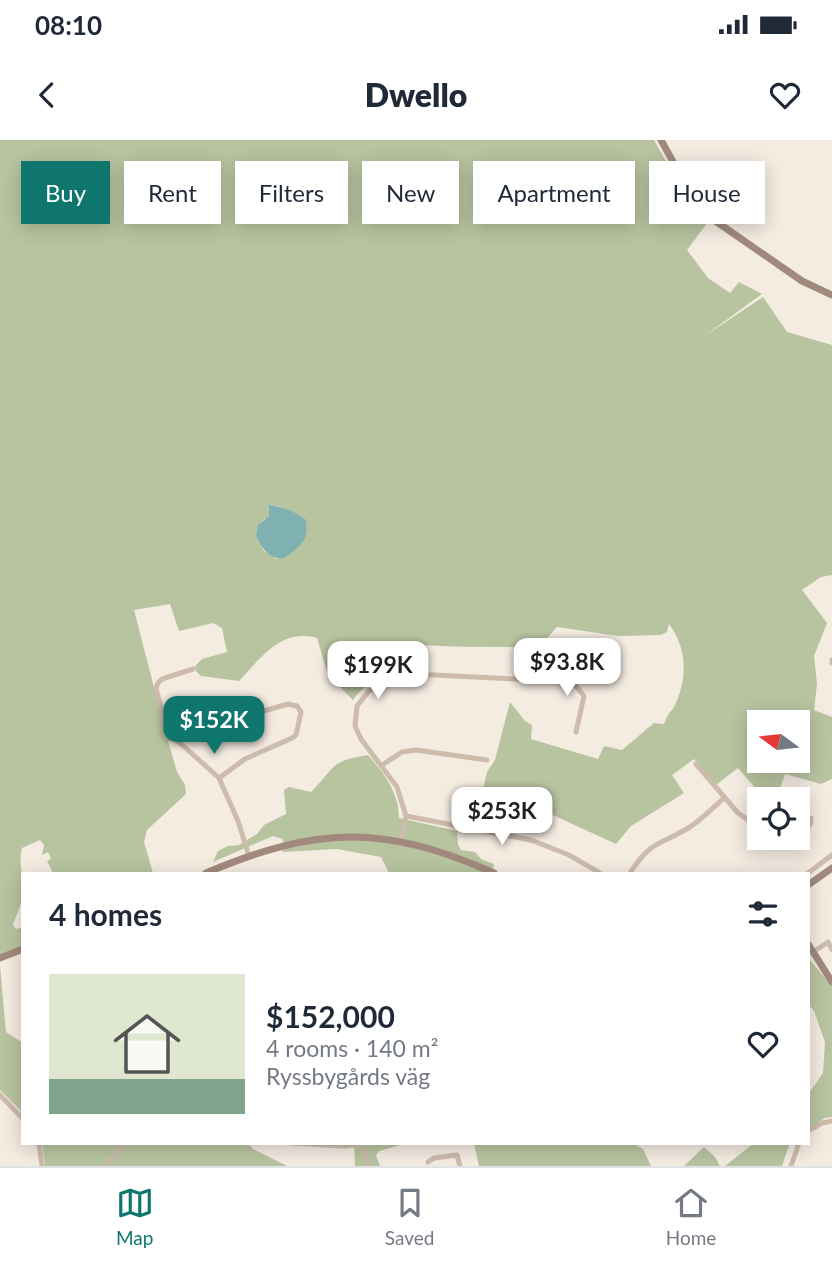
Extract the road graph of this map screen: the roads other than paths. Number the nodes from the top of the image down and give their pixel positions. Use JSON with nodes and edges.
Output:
{"nodes":[{"id":1,"x":661,"y":140,"type":"edge"},
{"id":2,"x":832,"y":295,"type":"edge"},
{"id":3,"x":193,"y":669,"type":"dead end"},
{"id":4,"x":250,"y":715,"type":"dead end"},
{"id":5,"x":576,"y":732,"type":"dead end"},
{"id":6,"x":487,"y":760,"type":"dead end"},
{"id":7,"x":696,"y":764,"type":"dead end"},
{"id":8,"x":382,"y":765,"type":"junction"},
{"id":9,"x":219,"y":778,"type":"junction"},
{"id":10,"x":724,"y":798,"type":"junction"},
{"id":11,"x":406,"y":816,"type":"junction"},
{"id":12,"x":811,"y":818,"type":"dead end"},
{"id":13,"x":747,"y":819,"type":"edge"},
{"id":14,"x":810,"y":825,"type":"edge"},
{"id":15,"x":401,"y":841,"type":"junction"},
{"id":16,"x":832,"y":855,"type":"edge"},
{"id":17,"x":249,"y":856,"type":"junction"},
{"id":18,"x":832,"y":868,"type":"edge"},
{"id":19,"x":209,"y":872,"type":"edge"},
{"id":20,"x":492,"y":872,"type":"edge"},
{"id":21,"x":598,"y":872,"type":"edge"},
{"id":22,"x":631,"y":872,"type":"edge"},
{"id":23,"x":809,"y":872,"type":"edge"},
{"id":24,"x":810,"y":884,"type":"edge"},
{"id":25,"x":810,"y":949,"type":"edge"},
{"id":26,"x":832,"y":949,"type":"edge"},
{"id":27,"x":21,"y":950,"type":"edge"},
{"id":28,"x":0,"y":958,"type":"edge"},
{"id":29,"x":832,"y":982,"type":"edge"},
{"id":30,"x":0,"y":1095,"type":"edge"},
{"id":31,"x":21,"y":1117,"type":"edge"},
{"id":32,"x":832,"y":1121,"type":"edge"},
{"id":33,"x":810,"y":1130,"type":"edge"},
{"id":34,"x":39,"y":1145,"type":"edge"},
{"id":35,"x":121,"y":1145,"type":"edge"},
{"id":36,"x":363,"y":1145,"type":"edge"},
{"id":37,"x":798,"y":1145,"type":"edge"},
{"id":38,"x":429,"y":1162,"type":"dead end"},
{"id":39,"x":42,"y":1166,"type":"edge"},
{"id":40,"x":106,"y":1166,"type":"edge"},
{"id":41,"x":368,"y":1166,"type":"edge"},
{"id":42,"x":460,"y":1166,"type":"edge"},
{"id":43,"x":791,"y":1166,"type":"edge"}],
"edges":[{"from":1,"to":2,"type":"main road"},
{"from":3,"to":9,"type":"street"},
{"from":4,"to":9,"type":"street"},
{"from":5,"to":8,"type":"street"},
{"from":6,"to":8,"type":"street"},
{"from":7,"to":10,"type":"street"},
{"from":8,"to":11,"type":"street"},
{"from":9,"to":17,"type":"street"},
{"from":10,"to":13,"type":"street"},
{"from":10,"to":22,"type":"street"},
{"from":11,"to":15,"type":"street"},
{"from":11,"to":21,"type":"street"},
{"from":12,"to":14,"type":"street"},
{"from":15,"to":17,"type":"main road"},
{"from":15,"to":20,"type":"main road"},
{"from":16,"to":23,"type":"street"},
{"from":17,"to":19,"type":"main road"},
{"from":18,"to":24,"type":"main road"},
{"from":25,"to":26,"type":"street"},
{"from":25,"to":29,"type":"main road"},
{"from":27,"to":28,"type":"main road"},
{"from":30,"to":31,"type":"street"},
{"from":32,"to":33,"type":"street"},
{"from":34,"to":39,"type":"street"},
{"from":35,"to":40,"type":"street"},
{"from":36,"to":41,"type":"street"},
{"from":37,"to":43,"type":"street"},
{"from":38,"to":42,"type":"street"}]}
